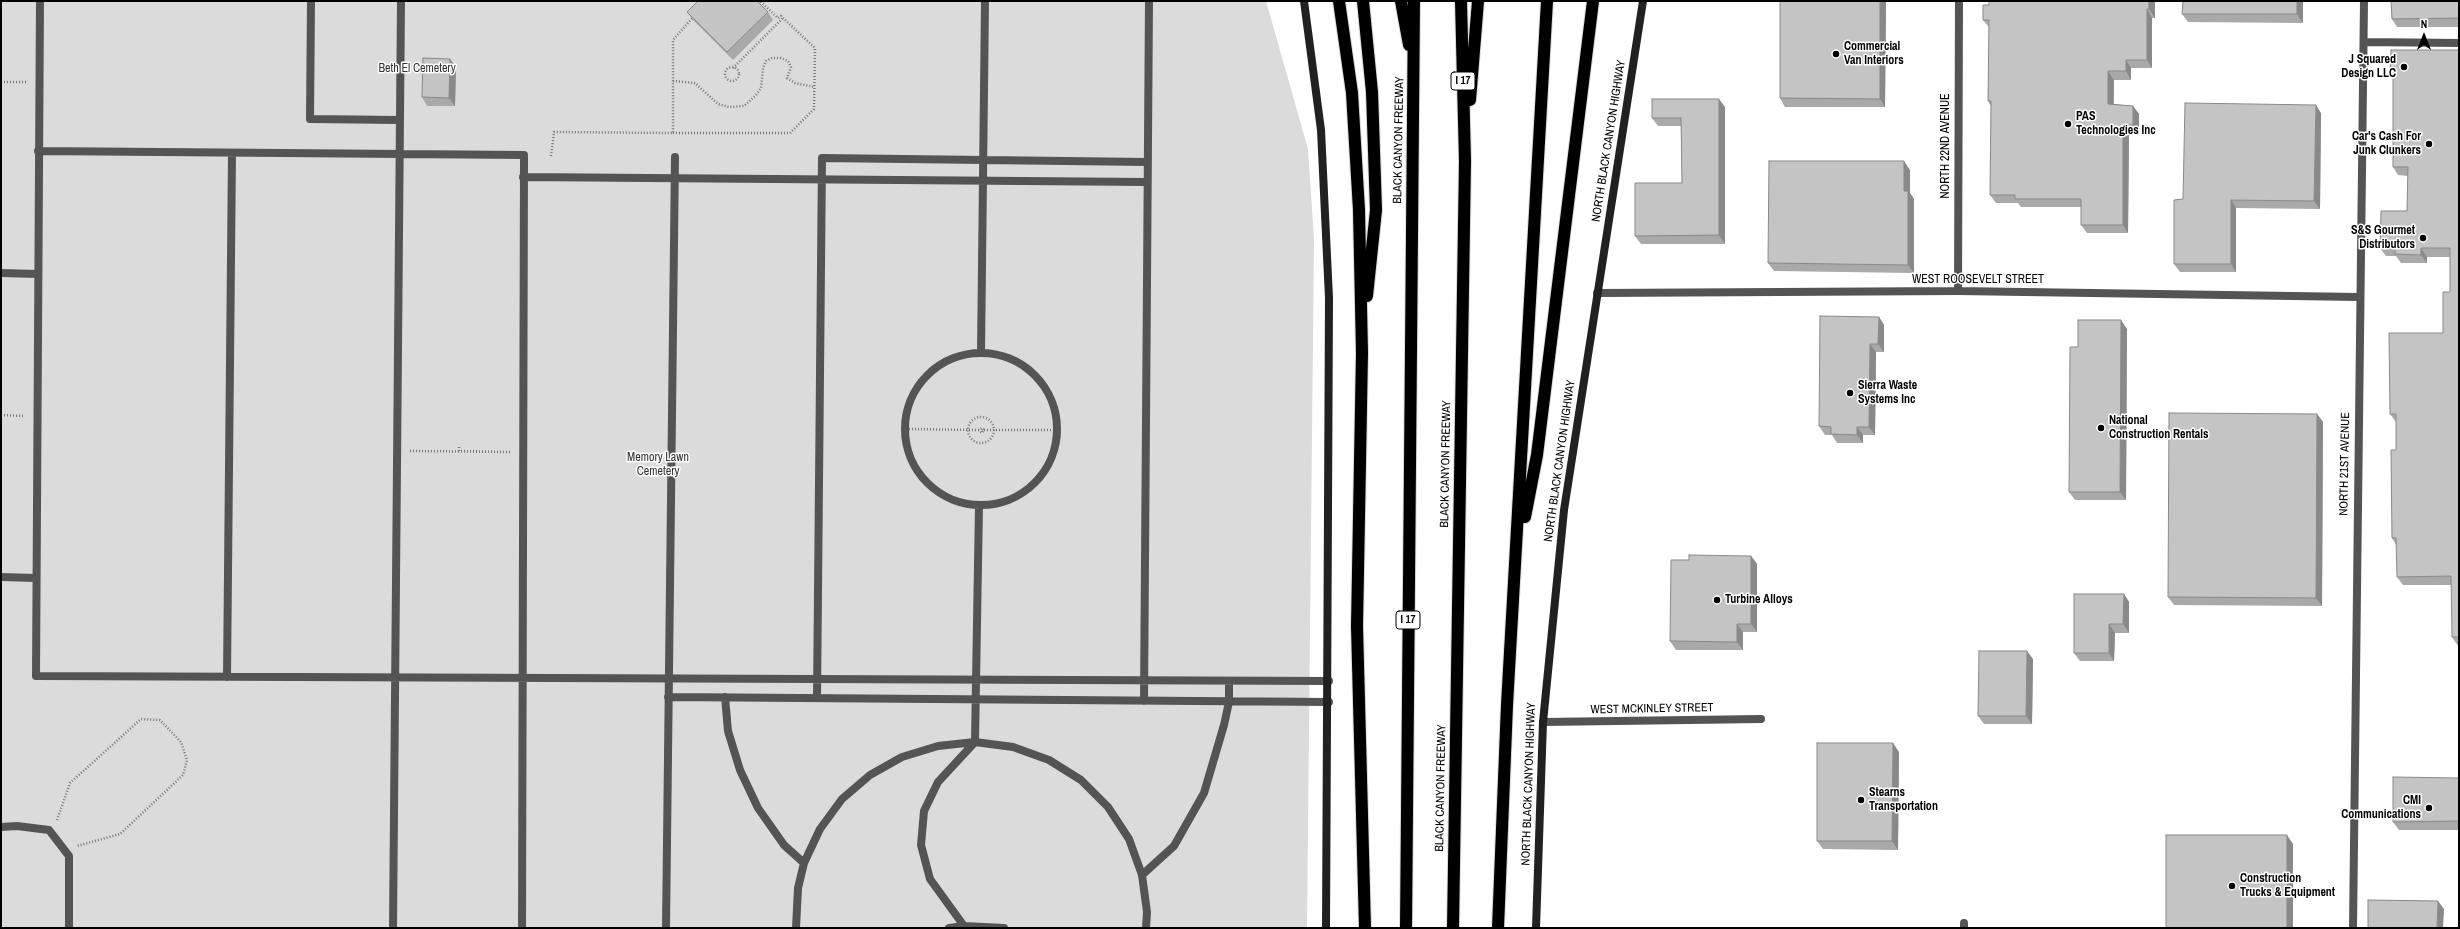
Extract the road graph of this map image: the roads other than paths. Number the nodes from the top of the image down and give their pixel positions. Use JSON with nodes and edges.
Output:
{"nodes":[{"id":1,"x":40,"y":1,"type":"edge"},
{"id":2,"x":311,"y":1,"type":"edge"},
{"id":3,"x":401,"y":1,"type":"edge"},
{"id":4,"x":985,"y":1,"type":"edge"},
{"id":5,"x":1149,"y":1,"type":"edge"},
{"id":6,"x":1304,"y":1,"type":"edge"},
{"id":7,"x":1339,"y":1,"type":"edge"},
{"id":8,"x":1363,"y":1,"type":"edge"},
{"id":9,"x":1401,"y":1,"type":"edge"},
{"id":10,"x":1414,"y":1,"type":"edge"},
{"id":11,"x":1461,"y":1,"type":"edge"},
{"id":12,"x":1478,"y":1,"type":"edge"},
{"id":13,"x":1546,"y":1,"type":"edge"},
{"id":14,"x":1593,"y":1,"type":"edge"},
{"id":15,"x":1643,"y":1,"type":"edge"},
{"id":16,"x":1959,"y":1,"type":"edge"},
{"id":17,"x":2364,"y":1,"type":"edge"},
{"id":18,"x":2364,"y":42,"type":"junction"},
{"id":19,"x":2459,"y":43,"type":"edge"},
{"id":20,"x":1414,"y":75,"type":"junction"},
{"id":21,"x":400,"y":120,"type":"junction"},
{"id":22,"x":38,"y":151,"type":"junction"},
{"id":23,"x":232,"y":152,"type":"junction"},
{"id":24,"x":400,"y":154,"type":"junction"},
{"id":25,"x":675,"y":157,"type":"dead end"},
{"id":26,"x":983,"y":160,"type":"junction"},
{"id":27,"x":1465,"y":161,"type":"junction"},
{"id":28,"x":1147,"y":162,"type":"junction"},
{"id":29,"x":524,"y":177,"type":"junction"},
{"id":30,"x":674,"y":178,"type":"junction"},
{"id":31,"x":822,"y":179,"type":"junction"},
{"id":32,"x":983,"y":181,"type":"junction"},
{"id":33,"x":1147,"y":182,"type":"junction"},
{"id":34,"x":1,"y":273,"type":"edge"},
{"id":35,"x":37,"y":274,"type":"junction"},
{"id":36,"x":1958,"y":291,"type":"junction"},
{"id":37,"x":1597,"y":293,"type":"junction"},
{"id":38,"x":2359,"y":298,"type":"junction"},
{"id":39,"x":981,"y":353,"type":"junction"},
{"id":40,"x":1362,"y":353,"type":"junction"},
{"id":41,"x":980,"y":506,"type":"junction"},
{"id":42,"x":1516,"y":562,"type":"junction"},
{"id":43,"x":1,"y":577,"type":"edge"},
{"id":44,"x":36,"y":578,"type":"junction"},
{"id":45,"x":227,"y":677,"type":"junction"},
{"id":46,"x":396,"y":678,"type":"junction"},
{"id":47,"x":522,"y":678,"type":"junction"},
{"id":48,"x":668,"y":679,"type":"junction"},
{"id":49,"x":817,"y":679,"type":"junction"},
{"id":50,"x":976,"y":680,"type":"junction"},
{"id":51,"x":1145,"y":680,"type":"junction"},
{"id":52,"x":1229,"y":681,"type":"junction"},
{"id":53,"x":1329,"y":681,"type":"junction"},
{"id":54,"x":668,"y":697,"type":"junction"},
{"id":55,"x":725,"y":697,"type":"junction"},
{"id":56,"x":817,"y":698,"type":"junction"},
{"id":57,"x":976,"y":700,"type":"junction"},
{"id":58,"x":1144,"y":701,"type":"junction"},
{"id":59,"x":1229,"y":702,"type":"junction"},
{"id":60,"x":1329,"y":702,"type":"junction"},
{"id":61,"x":1761,"y":719,"type":"dead end"},
{"id":62,"x":1543,"y":722,"type":"junction"},
{"id":63,"x":975,"y":742,"type":"junction"},
{"id":64,"x":1,"y":827,"type":"edge"},
{"id":65,"x":804,"y":863,"type":"junction"},
{"id":66,"x":1142,"y":874,"type":"junction"},
{"id":67,"x":964,"y":926,"type":"junction"},
{"id":68,"x":70,"y":928,"type":"edge"},
{"id":69,"x":393,"y":928,"type":"edge"},
{"id":70,"x":522,"y":928,"type":"edge"},
{"id":71,"x":666,"y":928,"type":"edge"},
{"id":72,"x":796,"y":928,"type":"edge"},
{"id":73,"x":949,"y":928,"type":"edge"},
{"id":74,"x":1004,"y":928,"type":"edge"},
{"id":75,"x":1146,"y":928,"type":"edge"},
{"id":76,"x":1326,"y":928,"type":"edge"},
{"id":77,"x":1365,"y":928,"type":"edge"},
{"id":78,"x":1406,"y":928,"type":"edge"},
{"id":79,"x":1454,"y":928,"type":"edge"},
{"id":80,"x":1498,"y":928,"type":"edge"},
{"id":81,"x":1536,"y":928,"type":"edge"},
{"id":82,"x":2353,"y":928,"type":"edge"}],
"edges":[{"from":1,"to":22,"type":"street"},
{"from":2,"to":21,"type":"street"},
{"from":3,"to":21,"type":"street"},
{"from":4,"to":26,"type":"street"},
{"from":5,"to":28,"type":"street"},
{"from":6,"to":53,"type":"main road"},
{"from":7,"to":40,"type":"highway"},
{"from":8,"to":40,"type":"highway"},
{"from":9,"to":20,"type":"highway"},
{"from":10,"to":20,"type":"highway","name":"BLACK CANYON FREEWAY","number":"I 17"},
{"from":11,"to":27,"type":"highway","name":"BLACK CANYON FREEWAY","number":"I 17"},
{"from":12,"to":27,"type":"highway"},
{"from":13,"to":42,"type":"highway"},
{"from":14,"to":42,"type":"highway"},
{"from":15,"to":37,"type":"main road","name":"NORTH BLACK CANYON HIGHWAY"},
{"from":16,"to":36,"type":"street","name":"NORTH 22ND AVENUE"},
{"from":17,"to":18,"type":"street","name":"NORTH 21ST AVENUE"},
{"from":18,"to":19,"type":"street"},
{"from":18,"to":38,"type":"street","name":"NORTH 21ST AVENUE"},
{"from":20,"to":78,"type":"highway","name":"BLACK CANYON FREEWAY","number":"I 17"},
{"from":21,"to":24,"type":"street"},
{"from":22,"to":23,"type":"street"},
{"from":22,"to":35,"type":"street"},
{"from":23,"to":24,"type":"street"},
{"from":23,"to":45,"type":"street"},
{"from":24,"to":29,"type":"street"},
{"from":24,"to":46,"type":"street"},
{"from":25,"to":30,"type":"street"},
{"from":26,"to":28,"type":"street"},
{"from":26,"to":31,"type":"street"},
{"from":26,"to":32,"type":"street"},
{"from":27,"to":79,"type":"highway","name":"BLACK CANYON FREEWAY","number":"I 17"},
{"from":28,"to":33,"type":"street"},
{"from":29,"to":30,"type":"street"},
{"from":29,"to":47,"type":"street"},
{"from":30,"to":31,"type":"street"},
{"from":30,"to":48,"type":"street"},
{"from":31,"to":32,"type":"street"},
{"from":31,"to":49,"type":"street"},
{"from":32,"to":33,"type":"street"},
{"from":32,"to":39,"type":"street"},
{"from":33,"to":51,"type":"street"},
{"from":34,"to":35,"type":"street"},
{"from":35,"to":44,"type":"street"},
{"from":36,"to":37,"type":"street","name":"WEST ROOSEVELT STREET"},
{"from":36,"to":38,"type":"street","name":"WEST ROOSEVELT STREET"},
{"from":37,"to":62,"type":"main road","name":"NORTH BLACK CANYON HIGHWAY"},
{"from":38,"to":82,"type":"street","name":"NORTH 21ST AVENUE"},
{"from":39,"to":41,"type":"street"},
{"from":39,"to":41,"type":"street"},
{"from":40,"to":77,"type":"highway"},
{"from":41,"to":50,"type":"street"},
{"from":42,"to":80,"type":"highway"},
{"from":43,"to":44,"type":"street"},
{"from":44,"to":45,"type":"street"},
{"from":45,"to":46,"type":"street"},
{"from":46,"to":47,"type":"street"},
{"from":46,"to":69,"type":"street"},
{"from":47,"to":48,"type":"street"},
{"from":47,"to":70,"type":"street"},
{"from":48,"to":49,"type":"street"},
{"from":48,"to":54,"type":"street"},
{"from":49,"to":50,"type":"street"},
{"from":49,"to":56,"type":"street"},
{"from":50,"to":51,"type":"street"},
{"from":50,"to":57,"type":"street"},
{"from":51,"to":52,"type":"street"},
{"from":51,"to":58,"type":"street"},
{"from":52,"to":53,"type":"street"},
{"from":52,"to":59,"type":"street"},
{"from":53,"to":60,"type":"main road"},
{"from":54,"to":55,"type":"street"},
{"from":54,"to":71,"type":"street"},
{"from":55,"to":56,"type":"street"},
{"from":55,"to":65,"type":"street"},
{"from":56,"to":57,"type":"street"},
{"from":57,"to":58,"type":"street"},
{"from":57,"to":63,"type":"street"},
{"from":58,"to":59,"type":"street"},
{"from":59,"to":60,"type":"street"},
{"from":59,"to":66,"type":"street"},
{"from":60,"to":76,"type":"main road"},
{"from":61,"to":62,"type":"street","name":"WEST MCKINLEY STREET"},
{"from":62,"to":81,"type":"main road","name":"NORTH BLACK CANYON HIGHWAY"},
{"from":63,"to":65,"type":"street"},
{"from":63,"to":66,"type":"street"},
{"from":63,"to":67,"type":"street"},
{"from":64,"to":68,"type":"street"},
{"from":65,"to":72,"type":"street"},
{"from":66,"to":75,"type":"street"},
{"from":67,"to":73,"type":"street"},
{"from":67,"to":74,"type":"street"}]}
